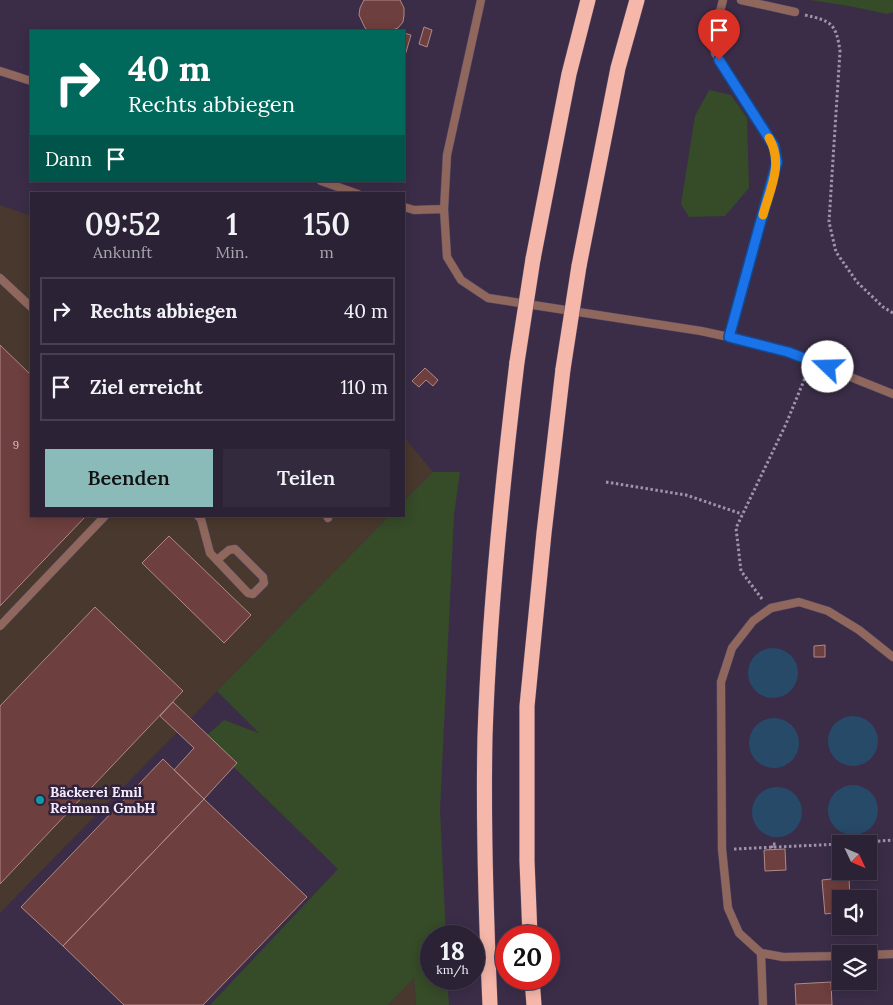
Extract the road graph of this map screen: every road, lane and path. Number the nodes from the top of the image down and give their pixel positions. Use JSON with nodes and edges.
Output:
{"nodes":[{"id":1,"x":482,"y":0,"type":"edge"},
{"id":2,"x":588,"y":0,"type":"edge"},
{"id":3,"x":637,"y":0,"type":"edge"},
{"id":4,"x":723,"y":0,"type":"edge"},
{"id":5,"x":741,"y":0,"type":"edge"},
{"id":6,"x":795,"y":12,"type":"joint"},
{"id":7,"x":0,"y":72,"type":"edge"},
{"id":8,"x":30,"y":81,"type":"edge"},
{"id":9,"x":324,"y":182,"type":"edge"},
{"id":10,"x":352,"y":192,"type":"edge"},
{"id":11,"x":405,"y":207,"type":"edge"},
{"id":12,"x":444,"y":209,"type":"junction"},
{"id":13,"x":0,"y":278,"type":"edge"},
{"id":14,"x":30,"y":306,"type":"edge"},
{"id":15,"x":893,"y":313,"type":"edge"},
{"id":16,"x":729,"y":337,"type":"junction"},
{"id":17,"x":812,"y":361,"type":"junction"},
{"id":18,"x":893,"y":394,"type":"edge"},
{"id":19,"x":606,"y":482,"type":"dead end"},
{"id":20,"x":742,"y":514,"type":"junction"},
{"id":21,"x":104,"y":517,"type":"edge"},
{"id":22,"x":199,"y":517,"type":"edge"},
{"id":23,"x":217,"y":560,"type":"junction"},
{"id":24,"x":771,"y":608,"type":"junction"},
{"id":25,"x":0,"y":626,"type":"edge"},
{"id":26,"x":893,"y":657,"type":"edge"},
{"id":27,"x":893,"y":840,"type":"edge"},
{"id":28,"x":878,"y":841,"type":"edge"},
{"id":29,"x":778,"y":844,"type":"dead end"},
{"id":30,"x":832,"y":845,"type":"edge"},
{"id":31,"x":772,"y":848,"type":"junction"},
{"id":32,"x":722,"y":849,"type":"junction"},
{"id":33,"x":530,"y":925,"type":"edge"},
{"id":34,"x":761,"y":954,"type":"junction"},
{"id":35,"x":893,"y":954,"type":"edge"},
{"id":36,"x":877,"y":955,"type":"edge"},
{"id":37,"x":832,"y":956,"type":"edge"},
{"id":38,"x":533,"y":990,"type":"edge"},
{"id":39,"x":490,"y":1005,"type":"edge"},
{"id":40,"x":534,"y":1005,"type":"edge"},
{"id":41,"x":763,"y":1005,"type":"edge"}],
"edges":[{"from":1,"to":12,"type":"lane"},
{"from":2,"to":39,"type":"highway","bridge":true},
{"from":3,"to":33,"type":"highway","bridge":true},
{"from":4,"to":16,"type":"lane"},
{"from":5,"to":6,"type":"lane"},
{"from":6,"to":15,"type":"path"},
{"from":7,"to":8,"type":"lane"},
{"from":9,"to":10,"type":"lane"},
{"from":11,"to":12,"type":"lane"},
{"from":12,"to":16,"type":"lane"},
{"from":13,"to":14,"type":"lane"},
{"from":16,"to":17,"type":"lane"},
{"from":17,"to":18,"type":"lane"},
{"from":17,"to":20,"type":"path"},
{"from":19,"to":20,"type":"path"},
{"from":20,"to":24,"type":"path"},
{"from":21,"to":25,"type":"lane"},
{"from":22,"to":23,"type":"lane"},
{"from":23,"to":23,"type":"lane"},
{"from":24,"to":26,"type":"lane"},
{"from":24,"to":32,"type":"lane"},
{"from":27,"to":28,"type":"path"},
{"from":29,"to":31,"type":"path"},
{"from":30,"to":31,"type":"path"},
{"from":31,"to":32,"type":"path"},
{"from":32,"to":34,"type":"lane"},
{"from":34,"to":37,"type":"lane"},
{"from":34,"to":41,"type":"lane"},
{"from":35,"to":36,"type":"lane"},
{"from":38,"to":40,"type":"highway"}]}
